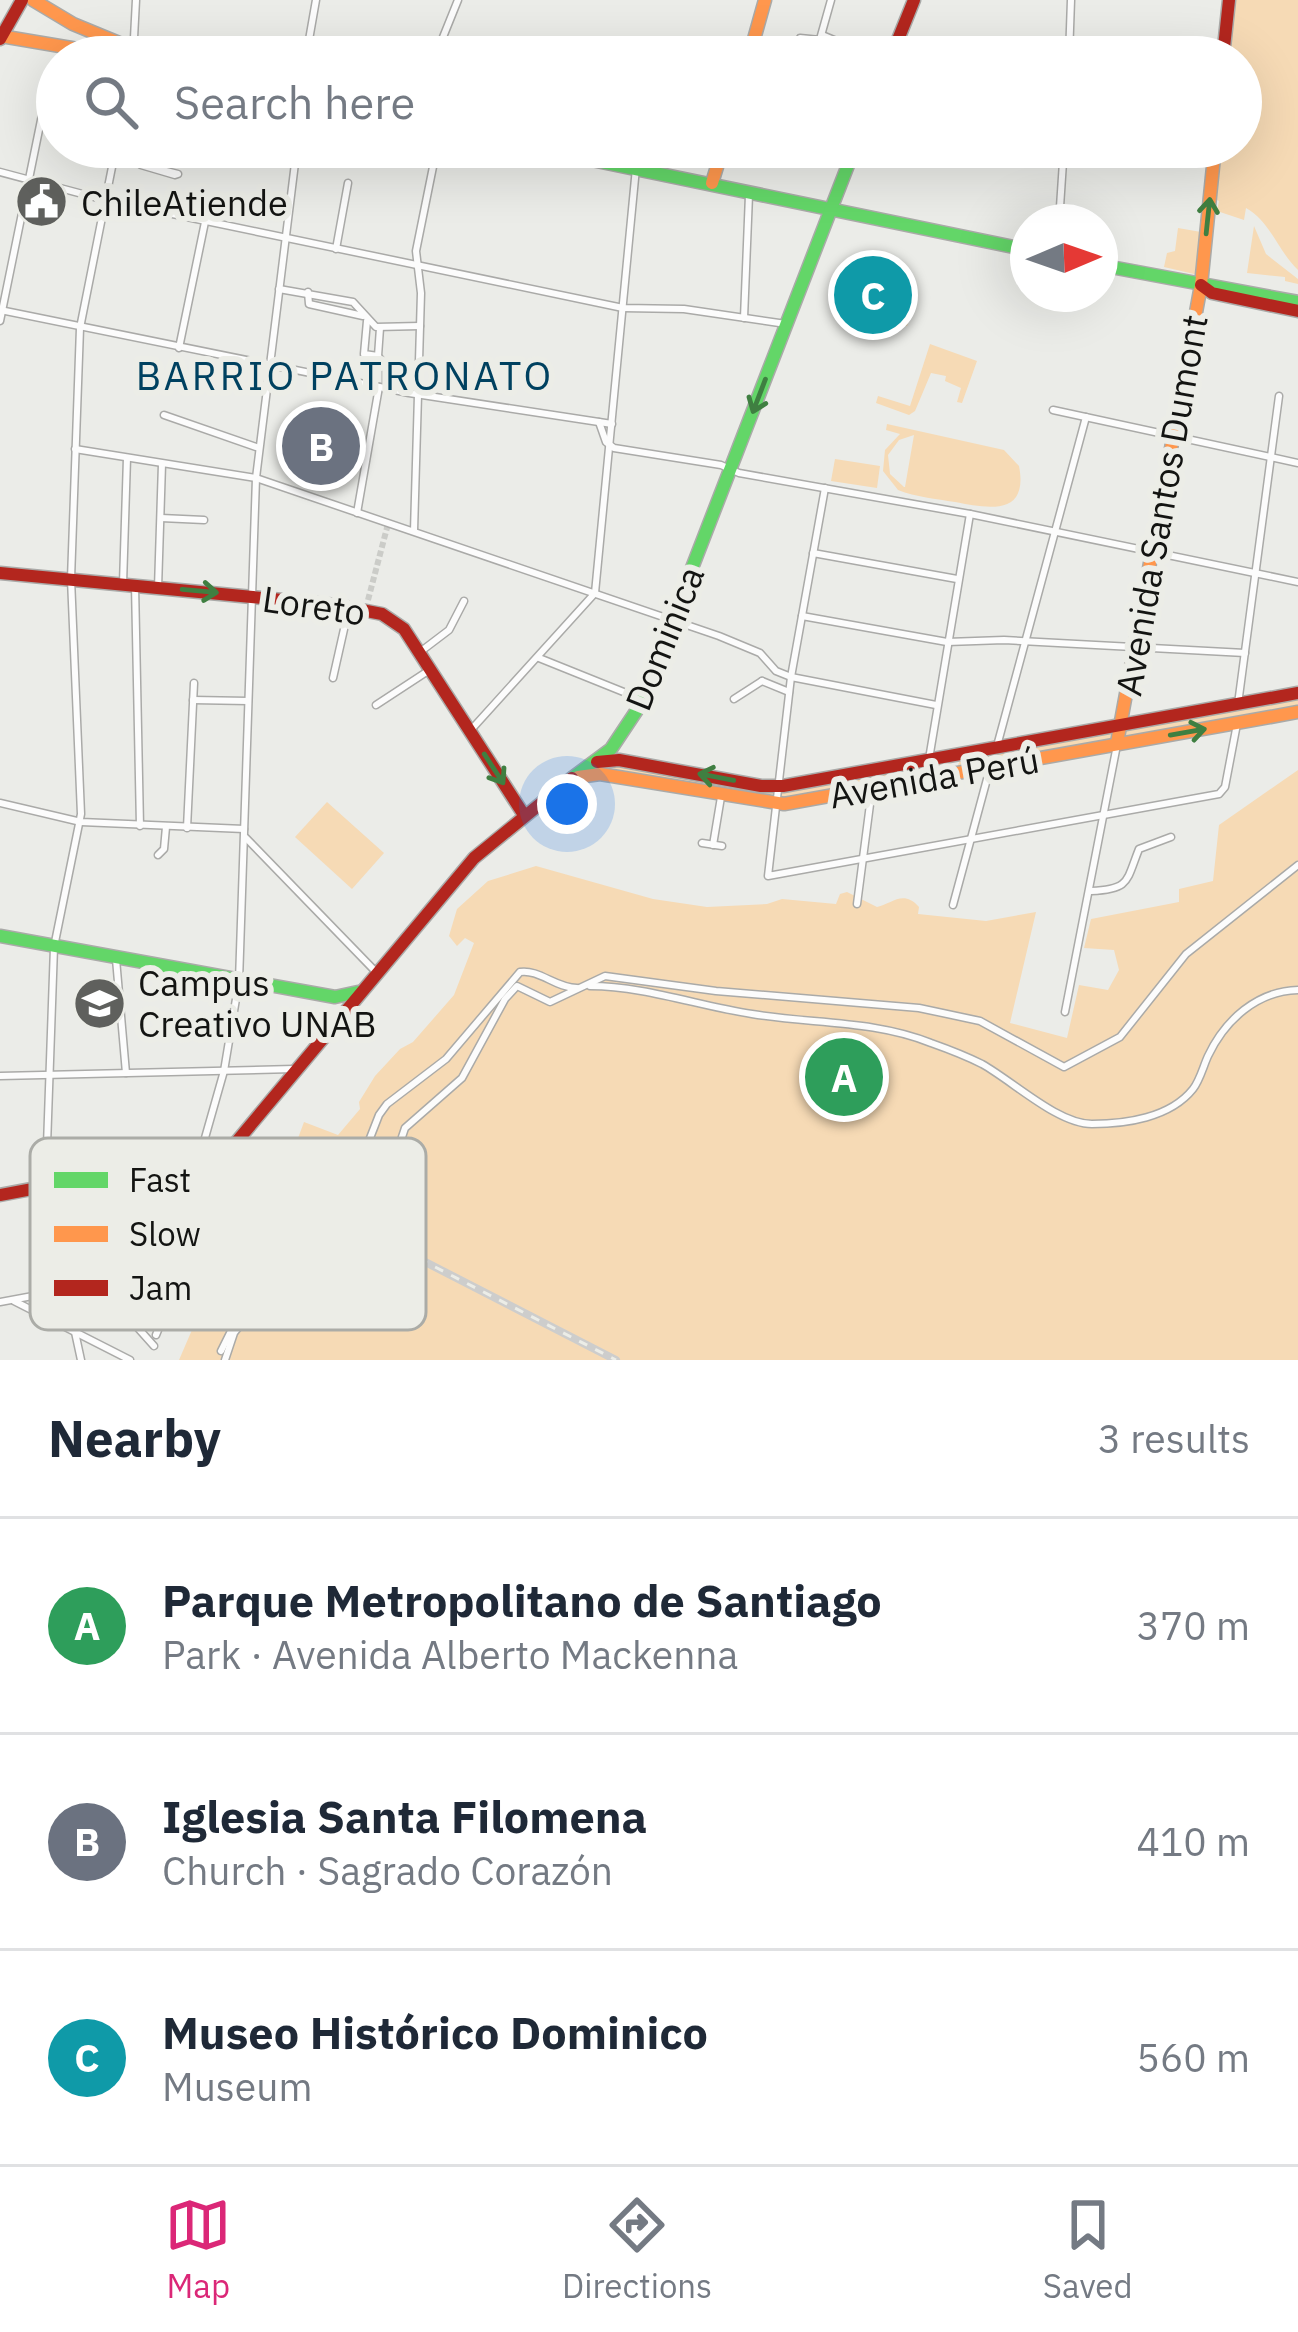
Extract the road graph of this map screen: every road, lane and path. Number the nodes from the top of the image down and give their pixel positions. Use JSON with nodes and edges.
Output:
{"nodes":[{"id":1,"x":22,"y":0,"type":"edge"},
{"id":2,"x":33,"y":0,"type":"edge"},
{"id":3,"x":136,"y":0,"type":"edge"},
{"id":4,"x":316,"y":0,"type":"edge"},
{"id":5,"x":458,"y":0,"type":"edge"},
{"id":6,"x":765,"y":0,"type":"edge"},
{"id":7,"x":831,"y":0,"type":"edge"},
{"id":8,"x":914,"y":0,"type":"edge"},
{"id":9,"x":1071,"y":0,"type":"edge"},
{"id":10,"x":1229,"y":0,"type":"edge"},
{"id":11,"x":96,"y":36,"type":"edge"},
{"id":12,"x":132,"y":36,"type":"edge"},
{"id":13,"x":310,"y":36,"type":"edge"},
{"id":14,"x":443,"y":36,"type":"edge"},
{"id":15,"x":755,"y":36,"type":"edge"},
{"id":16,"x":821,"y":36,"type":"edge"},
{"id":17,"x":899,"y":36,"type":"edge"},
{"id":18,"x":1070,"y":36,"type":"edge"},
{"id":19,"x":1225,"y":36,"type":"edge"},
{"id":20,"x":0,"y":37,"type":"edge"},
{"id":21,"x":36,"y":47,"type":"edge"},
{"id":22,"x":36,"y":141,"type":"edge"},
{"id":23,"x":112,"y":168,"type":"edge"},
{"id":24,"x":152,"y":168,"type":"tunnel mouth"},
{"id":25,"x":165,"y":168,"type":"edge"},
{"id":26,"x":294,"y":168,"type":"edge"},
{"id":27,"x":432,"y":168,"type":"edge"},
{"id":28,"x":636,"y":168,"type":"joint"},
{"id":29,"x":717,"y":168,"type":"edge"},
{"id":30,"x":847,"y":168,"type":"edge"},
{"id":31,"x":1063,"y":168,"type":"edge"},
{"id":32,"x":1212,"y":168,"type":"edge"},
{"id":33,"x":0,"y":172,"type":"edge"},
{"id":34,"x":27,"y":182,"type":"junction"},
{"id":35,"x":348,"y":183,"type":"dead end"},
{"id":36,"x":712,"y":183,"type":"junction"},
{"id":37,"x":750,"y":191,"type":"junction"},
{"id":38,"x":105,"y":200,"type":"junction"},
{"id":39,"x":1060,"y":204,"type":"edge"},
{"id":40,"x":831,"y":208,"type":"junction"},
{"id":41,"x":205,"y":221,"type":"junction"},
{"id":42,"x":286,"y":238,"type":"junction"},
{"id":43,"x":1010,"y":246,"type":"edge"},
{"id":44,"x":336,"y":249,"type":"junction"},
{"id":45,"x":417,"y":266,"type":"junction"},
{"id":46,"x":1118,"y":269,"type":"edge"},
{"id":47,"x":1201,"y":285,"type":"junction"},
{"id":48,"x":279,"y":289,"type":"junction"},
{"id":49,"x":1298,"y":307,"type":"edge"},
{"id":50,"x":623,"y":308,"type":"junction"},
{"id":51,"x":1,"y":310,"type":"edge"},
{"id":52,"x":365,"y":318,"type":"junction"},
{"id":53,"x":744,"y":318,"type":"junction"},
{"id":54,"x":0,"y":321,"type":"edge"},
{"id":55,"x":786,"y":324,"type":"junction"},
{"id":56,"x":420,"y":326,"type":"junction"},
{"id":57,"x":80,"y":328,"type":"junction"},
{"id":58,"x":380,"y":328,"type":"junction"},
{"id":59,"x":179,"y":348,"type":"junction"},
{"id":60,"x":378,"y":356,"type":"junction"},
{"id":61,"x":269,"y":365,"type":"junction"},
{"id":62,"x":382,"y":388,"type":"junction"},
{"id":63,"x":417,"y":394,"type":"junction"},
{"id":64,"x":1279,"y":396,"type":"dead end"},
{"id":65,"x":1053,"y":410,"type":"dead end"},
{"id":66,"x":164,"y":415,"type":"dead end"},
{"id":67,"x":1086,"y":417,"type":"junction"},
{"id":68,"x":598,"y":422,"type":"junction"},
{"id":69,"x":612,"y":424,"type":"junction"},
{"id":70,"x":1173,"y":436,"type":"junction"},
{"id":71,"x":609,"y":446,"type":"junction"},
{"id":72,"x":259,"y":448,"type":"junction"},
{"id":73,"x":75,"y":449,"type":"junction"},
{"id":74,"x":1270,"y":457,"type":"junction"},
{"id":75,"x":127,"y":458,"type":"junction"},
{"id":76,"x":1298,"y":463,"type":"edge"},
{"id":77,"x":162,"y":464,"type":"junction"},
{"id":78,"x":731,"y":469,"type":"junction"},
{"id":79,"x":256,"y":478,"type":"junction"},
{"id":80,"x":825,"y":488,"type":"junction"},
{"id":81,"x":357,"y":513,"type":"junction"},
{"id":82,"x":970,"y":514,"type":"junction"},
{"id":83,"x":161,"y":518,"type":"junction"},
{"id":84,"x":205,"y":520,"type":"dead end"},
{"id":85,"x":1055,"y":531,"type":"junction"},
{"id":86,"x":414,"y":532,"type":"junction"},
{"id":87,"x":1153,"y":551,"type":"junction"},
{"id":88,"x":813,"y":553,"type":"junction"},
{"id":89,"x":1255,"y":572,"type":"junction"},
{"id":90,"x":0,"y":573,"type":"edge"},
{"id":91,"x":71,"y":579,"type":"junction"},
{"id":92,"x":958,"y":580,"type":"junction"},
{"id":93,"x":1298,"y":581,"type":"edge"},
{"id":94,"x":129,"y":585,"type":"junction"},
{"id":95,"x":158,"y":588,"type":"junction"},
{"id":96,"x":596,"y":593,"type":"junction"},
{"id":97,"x":250,"y":596,"type":"junction"},
{"id":98,"x":464,"y":602,"type":"dead end"},
{"id":99,"x":349,"y":607,"type":"junction"},
{"id":100,"x":802,"y":616,"type":"junction"},
{"id":101,"x":672,"y":620,"type":"junction"},
{"id":102,"x":1025,"y":641,"type":"junction"},
{"id":103,"x":947,"y":642,"type":"junction"},
{"id":104,"x":1135,"y":647,"type":"junction"},
{"id":105,"x":420,"y":652,"type":"junction"},
{"id":106,"x":1245,"y":653,"type":"junction"},
{"id":107,"x":537,"y":658,"type":"junction"},
{"id":108,"x":769,"y":661,"type":"junction"},
{"id":109,"x":430,"y":669,"type":"junction"},
{"id":110,"x":791,"y":677,"type":"junction"},
{"id":111,"x":333,"y":678,"type":"dead end"},
{"id":112,"x":762,"y":681,"type":"junction"},
{"id":113,"x":194,"y":683,"type":"dead end"},
{"id":114,"x":789,"y":692,"type":"junction"},
{"id":115,"x":1298,"y":693,"type":"edge"},
{"id":116,"x":641,"y":699,"type":"junction"},
{"id":117,"x":734,"y":699,"type":"dead end"},
{"id":118,"x":193,"y":700,"type":"junction"},
{"id":119,"x":248,"y":701,"type":"junction"},
{"id":120,"x":1238,"y":704,"type":"junction"},
{"id":121,"x":376,"y":705,"type":"dead end"},
{"id":122,"x":935,"y":705,"type":"junction"},
{"id":123,"x":1298,"y":712,"type":"edge"},
{"id":124,"x":1121,"y":724,"type":"junction"},
{"id":125,"x":1237,"y":724,"type":"junction"},
{"id":126,"x":470,"y":731,"type":"junction"},
{"id":127,"x":1118,"y":744,"type":"junction"},
{"id":128,"x":997,"y":746,"type":"junction"},
{"id":129,"x":610,"y":754,"type":"junction"},
{"id":130,"x":958,"y":754,"type":"junction"},
{"id":131,"x":929,"y":759,"type":"junction"},
{"id":132,"x":990,"y":768,"type":"junction"},
{"id":133,"x":961,"y":773,"type":"junction"},
{"id":134,"x":621,"y":778,"type":"junction"},
{"id":135,"x":571,"y":781,"type":"junction"},
{"id":136,"x":777,"y":786,"type":"junction"},
{"id":137,"x":872,"y":789,"type":"junction"},
{"id":138,"x":721,"y":796,"type":"junction"},
{"id":139,"x":0,"y":803,"type":"edge"},
{"id":140,"x":775,"y":805,"type":"junction"},
{"id":141,"x":1104,"y":814,"type":"junction"},
{"id":142,"x":524,"y":815,"type":"junction"},
{"id":143,"x":81,"y":822,"type":"junction"},
{"id":144,"x":140,"y":826,"type":"junction"},
{"id":145,"x":166,"y":827,"type":"junction"},
{"id":146,"x":187,"y":828,"type":"junction"},
{"id":147,"x":244,"y":833,"type":"junction"},
{"id":148,"x":1171,"y":837,"type":"dead end"},
{"id":149,"x":971,"y":839,"type":"junction"},
{"id":150,"x":702,"y":843,"type":"dead end"},
{"id":151,"x":158,"y":855,"type":"dead end"},
{"id":152,"x":864,"y":859,"type":"junction"},
{"id":153,"x":1298,"y":865,"type":"edge"},
{"id":154,"x":1091,"y":891,"type":"junction"},
{"id":155,"x":857,"y":904,"type":"dead end"},
{"id":156,"x":953,"y":905,"type":"dead end"},
{"id":157,"x":0,"y":936,"type":"edge"},
{"id":158,"x":54,"y":947,"type":"junction"},
{"id":159,"x":116,"y":959,"type":"junction"},
{"id":160,"x":377,"y":974,"type":"junction"},
{"id":161,"x":238,"y":981,"type":"junction"},
{"id":162,"x":586,"y":986,"type":"junction"},
{"id":163,"x":364,"y":988,"type":"junction"},
{"id":164,"x":1298,"y":990,"type":"edge"},
{"id":165,"x":335,"y":997,"type":"junction"},
{"id":166,"x":1065,"y":1012,"type":"dead end"},
{"id":167,"x":342,"y":1015,"type":"junction"},
{"id":168,"x":294,"y":1069,"type":"junction"},
{"id":169,"x":224,"y":1071,"type":"junction"},
{"id":170,"x":126,"y":1073,"type":"junction"},
{"id":171,"x":49,"y":1075,"type":"junction"},
{"id":172,"x":0,"y":1076,"type":"edge"},
{"id":173,"x":47,"y":1138,"type":"edge"},
{"id":174,"x":205,"y":1138,"type":"edge"},
{"id":175,"x":241,"y":1138,"type":"edge"},
{"id":176,"x":370,"y":1138,"type":"edge"},
{"id":177,"x":402,"y":1138,"type":"edge"},
{"id":178,"x":30,"y":1189,"type":"edge"},
{"id":179,"x":0,"y":1195,"type":"edge"},
{"id":180,"x":30,"y":1296,"type":"edge"},
{"id":181,"x":10,"y":1300,"type":"junction"},
{"id":182,"x":0,"y":1302,"type":"edge"},
{"id":183,"x":30,"y":1309,"type":"edge"},
{"id":184,"x":75,"y":1330,"type":"joint"},
{"id":185,"x":140,"y":1330,"type":"edge"},
{"id":186,"x":157,"y":1330,"type":"edge"},
{"id":187,"x":233,"y":1330,"type":"edge"},
{"id":188,"x":236,"y":1330,"type":"edge"},
{"id":189,"x":155,"y":1335,"type":"dead end"},
{"id":190,"x":154,"y":1346,"type":"dead end"},
{"id":191,"x":81,"y":1360,"type":"edge"},
{"id":192,"x":130,"y":1360,"type":"edge"},
{"id":193,"x":223,"y":1360,"type":"edge"}],
"edges":[{"from":1,"to":20,"type":"main road"},
{"from":2,"to":11,"type":"main road"},
{"from":3,"to":12,"type":"street"},
{"from":4,"to":13,"type":"street"},
{"from":5,"to":14,"type":"street"},
{"from":6,"to":15,"type":"main road"},
{"from":7,"to":16,"type":"street"},
{"from":8,"to":17,"type":"main road"},
{"from":9,"to":18,"type":"street"},
{"from":10,"to":19,"type":"main road"},
{"from":20,"to":21,"type":"main road"},
{"from":22,"to":34,"type":"street"},
{"from":23,"to":38,"type":"street"},
{"from":24,"to":25,"type":"street"},
{"from":26,"to":42,"type":"street"},
{"from":27,"to":45,"type":"street"},
{"from":28,"to":36,"type":"main road"},
{"from":28,"to":50,"type":"street"},
{"from":29,"to":36,"type":"main road"},
{"from":30,"to":40,"type":"main road","name":"Dominica"},
{"from":31,"to":39,"type":"street"},
{"from":47,"to":32,"type":"main road","name":"Avenida Santos Dumont","one_way":true},
{"from":33,"to":34,"type":"street"},
{"from":34,"to":38,"type":"street"},
{"from":34,"to":51,"type":"street"},
{"from":35,"to":44,"type":"street"},
{"from":36,"to":37,"type":"main road"},
{"from":37,"to":40,"type":"main road"},
{"from":37,"to":53,"type":"street"},
{"from":38,"to":41,"type":"street"},
{"from":38,"to":57,"type":"street"},
{"from":40,"to":43,"type":"main road"},
{"from":40,"to":55,"type":"main road","name":"Dominica"},
{"from":41,"to":42,"type":"street"},
{"from":41,"to":59,"type":"street"},
{"from":42,"to":44,"type":"street"},
{"from":42,"to":48,"type":"street"},
{"from":44,"to":45,"type":"street"},
{"from":45,"to":50,"type":"street"},
{"from":45,"to":56,"type":"street"},
{"from":46,"to":47,"type":"main road"},
{"from":47,"to":49,"type":"main road"},
{"from":47,"to":70,"type":"main road","name":"Avenida Santos Dumont"},
{"from":48,"to":52,"type":"street"},
{"from":48,"to":61,"type":"street"},
{"from":50,"to":53,"type":"street"},
{"from":50,"to":69,"type":"street"},
{"from":51,"to":54,"type":"street"},
{"from":51,"to":57,"type":"street"},
{"from":52,"to":58,"type":"street"},
{"from":52,"to":60,"type":"street"},
{"from":53,"to":55,"type":"street"},
{"from":55,"to":78,"type":"main road","name":"Dominica","one_way":true},
{"from":56,"to":58,"type":"street"},
{"from":56,"to":63,"type":"street"},
{"from":57,"to":59,"type":"street"},
{"from":57,"to":73,"type":"street"},
{"from":58,"to":60,"type":"street"},
{"from":59,"to":61,"type":"street"},
{"from":60,"to":62,"type":"street"},
{"from":61,"to":62,"type":"street"},
{"from":61,"to":72,"type":"street"},
{"from":62,"to":63,"type":"street"},
{"from":62,"to":81,"type":"street"},
{"from":63,"to":68,"type":"street"},
{"from":63,"to":86,"type":"street"},
{"from":64,"to":74,"type":"street"},
{"from":65,"to":67,"type":"street"},
{"from":66,"to":72,"type":"street"},
{"from":67,"to":70,"type":"street"},
{"from":67,"to":85,"type":"street"},
{"from":68,"to":69,"type":"street"},
{"from":68,"to":71,"type":"street"},
{"from":69,"to":71,"type":"street"},
{"from":70,"to":74,"type":"street"},
{"from":70,"to":87,"type":"main road","name":"Avenida Santos Dumont"},
{"from":71,"to":78,"type":"street"},
{"from":71,"to":96,"type":"street"},
{"from":72,"to":79,"type":"street"},
{"from":73,"to":75,"type":"street"},
{"from":73,"to":91,"type":"street"},
{"from":74,"to":76,"type":"street"},
{"from":74,"to":89,"type":"street"},
{"from":75,"to":77,"type":"street"},
{"from":75,"to":94,"type":"street"},
{"from":77,"to":79,"type":"street"},
{"from":77,"to":83,"type":"street"},
{"from":78,"to":80,"type":"street"},
{"from":78,"to":101,"type":"main road","name":"Dominica"},
{"from":79,"to":81,"type":"street"},
{"from":79,"to":97,"type":"street"},
{"from":80,"to":82,"type":"street"},
{"from":80,"to":88,"type":"street"},
{"from":81,"to":86,"type":"street"},
{"from":82,"to":85,"type":"street"},
{"from":82,"to":92,"type":"street"},
{"from":83,"to":84,"type":"street"},
{"from":83,"to":95,"type":"street"},
{"from":85,"to":87,"type":"street"},
{"from":85,"to":102,"type":"street"},
{"from":86,"to":96,"type":"street"},
{"from":87,"to":89,"type":"street"},
{"from":87,"to":104,"type":"main road","name":"Avenida Santos Dumont"},
{"from":88,"to":92,"type":"street"},
{"from":88,"to":100,"type":"street"},
{"from":89,"to":93,"type":"street"},
{"from":89,"to":106,"type":"street"},
{"from":90,"to":91,"type":"main road","name":"Loreto"},
{"from":91,"to":94,"type":"main road","name":"Loreto"},
{"from":91,"to":143,"type":"street"},
{"from":92,"to":103,"type":"street"},
{"from":94,"to":95,"type":"main road","name":"Loreto"},
{"from":94,"to":144,"type":"street"},
{"from":95,"to":97,"type":"main road","name":"Loreto","one_way":true},
{"from":96,"to":101,"type":"street"},
{"from":96,"to":107,"type":"street"},
{"from":97,"to":99,"type":"main road","name":"Loreto"},
{"from":97,"to":119,"type":"street"},
{"from":98,"to":105,"type":"street"},
{"from":99,"to":105,"type":"main road","name":"Loreto"},
{"from":99,"to":111,"type":"street"},
{"from":100,"to":103,"type":"street"},
{"from":100,"to":110,"type":"street"},
{"from":101,"to":108,"type":"street"},
{"from":101,"to":116,"type":"main road","name":"Dominica"},
{"from":102,"to":103,"type":"street"},
{"from":102,"to":104,"type":"street"},
{"from":102,"to":128,"type":"street"},
{"from":103,"to":122,"type":"street"},
{"from":104,"to":106,"type":"street"},
{"from":104,"to":124,"type":"main road","name":"Avenida Santos Dumont"},
{"from":105,"to":109,"type":"main road","name":"Loreto"},
{"from":106,"to":120,"type":"street"},
{"from":107,"to":116,"type":"street"},
{"from":107,"to":126,"type":"street"},
{"from":108,"to":110,"type":"street"},
{"from":108,"to":112,"type":"street"},
{"from":109,"to":121,"type":"street"},
{"from":109,"to":126,"type":"main road","name":"Loreto"},
{"from":110,"to":114,"type":"street"},
{"from":110,"to":122,"type":"street"},
{"from":112,"to":114,"type":"street"},
{"from":112,"to":117,"type":"street"},
{"from":113,"to":118,"type":"street"},
{"from":114,"to":136,"type":"street"},
{"from":115,"to":120,"type":"main road","name":"Avenida Perú"},
{"from":116,"to":129,"type":"main road","name":"Dominica"},
{"from":118,"to":119,"type":"street"},
{"from":118,"to":146,"type":"street"},
{"from":119,"to":147,"type":"street"},
{"from":120,"to":124,"type":"main road","name":"Avenida Perú"},
{"from":122,"to":131,"type":"street"},
{"from":123,"to":125,"type":"main road","name":"Avenida Perú"},
{"from":124,"to":127,"type":"main road","name":"Avenida Santos Dumont"},
{"from":124,"to":128,"type":"main road","name":"Avenida Perú"},
{"from":127,"to":125,"type":"main road","name":"Avenida Perú","one_way":true},
{"from":125,"to":141,"type":"street"},
{"from":126,"to":142,"type":"main road","name":"Loreto","one_way":true},
{"from":127,"to":132,"type":"main road","name":"Avenida Perú"},
{"from":127,"to":141,"type":"street","name":"Avenida Santos Dumont"},
{"from":128,"to":130,"type":"main road","name":"Avenida Perú"},
{"from":129,"to":134,"type":"main road"},
{"from":129,"to":135,"type":"main road","name":"Avenida Perú"},
{"from":136,"to":129,"type":"main road","name":"Avenida Perú","one_way":true},
{"from":130,"to":131,"type":"main road","name":"Avenida Perú"},
{"from":130,"to":133,"type":"main road"},
{"from":131,"to":136,"type":"main road","name":"Avenida Perú"},
{"from":132,"to":133,"type":"main road","name":"Avenida Perú"},
{"from":132,"to":149,"type":"street"},
{"from":133,"to":137,"type":"main road","name":"Avenida Perú"},
{"from":134,"to":135,"type":"main road","name":"Avenida Perú"},
{"from":134,"to":138,"type":"main road","name":"Avenida Perú"},
{"from":135,"to":142,"type":"main road"},
{"from":136,"to":140,"type":"street"},
{"from":137,"to":140,"type":"main road","name":"Avenida Perú"},
{"from":137,"to":152,"type":"street"},
{"from":138,"to":140,"type":"main road","name":"Avenida Perú"},
{"from":138,"to":150,"type":"street"},
{"from":139,"to":143,"type":"street"},
{"from":140,"to":152,"type":"street"},
{"from":141,"to":149,"type":"street"},
{"from":141,"to":154,"type":"street","name":"Avenida Santos Dumont"},
{"from":142,"to":160,"type":"main road"},
{"from":143,"to":144,"type":"street"},
{"from":143,"to":158,"type":"street"},
{"from":144,"to":145,"type":"street"},
{"from":145,"to":146,"type":"street"},
{"from":145,"to":151,"type":"street"},
{"from":146,"to":147,"type":"street"},
{"from":147,"to":160,"type":"street"},
{"from":147,"to":161,"type":"street"},
{"from":148,"to":154,"type":"street"},
{"from":149,"to":152,"type":"street"},
{"from":149,"to":156,"type":"street"},
{"from":152,"to":155,"type":"street"},
{"from":153,"to":162,"type":"street"},
{"from":154,"to":166,"type":"street","name":"Avenida Santos Dumont"},
{"from":157,"to":158,"type":"main road"},
{"from":158,"to":159,"type":"main road"},
{"from":158,"to":171,"type":"street"},
{"from":159,"to":161,"type":"main road"},
{"from":159,"to":170,"type":"street"},
{"from":160,"to":163,"type":"main road"},
{"from":161,"to":165,"type":"main road"},
{"from":161,"to":169,"type":"street"},
{"from":162,"to":164,"type":"street"},
{"from":162,"to":176,"type":"street"},
{"from":162,"to":177,"type":"street"},
{"from":163,"to":165,"type":"main road"},
{"from":163,"to":167,"type":"main road"},
{"from":165,"to":167,"type":"main road"},
{"from":167,"to":168,"type":"main road"},
{"from":168,"to":169,"type":"street"},
{"from":168,"to":175,"type":"main road"},
{"from":169,"to":170,"type":"street"},
{"from":169,"to":174,"type":"street"},
{"from":170,"to":171,"type":"street"},
{"from":171,"to":172,"type":"street"},
{"from":171,"to":173,"type":"street"},
{"from":178,"to":179,"type":"main road"},
{"from":180,"to":181,"type":"street"},
{"from":181,"to":182,"type":"street"},
{"from":181,"to":183,"type":"street"},
{"from":184,"to":191,"type":"street"},
{"from":184,"to":192,"type":"street"},
{"from":185,"to":190,"type":"street"},
{"from":186,"to":189,"type":"street"},
{"from":187,"to":193,"type":"street"},
{"from":188,"to":193,"type":"street"}]}
